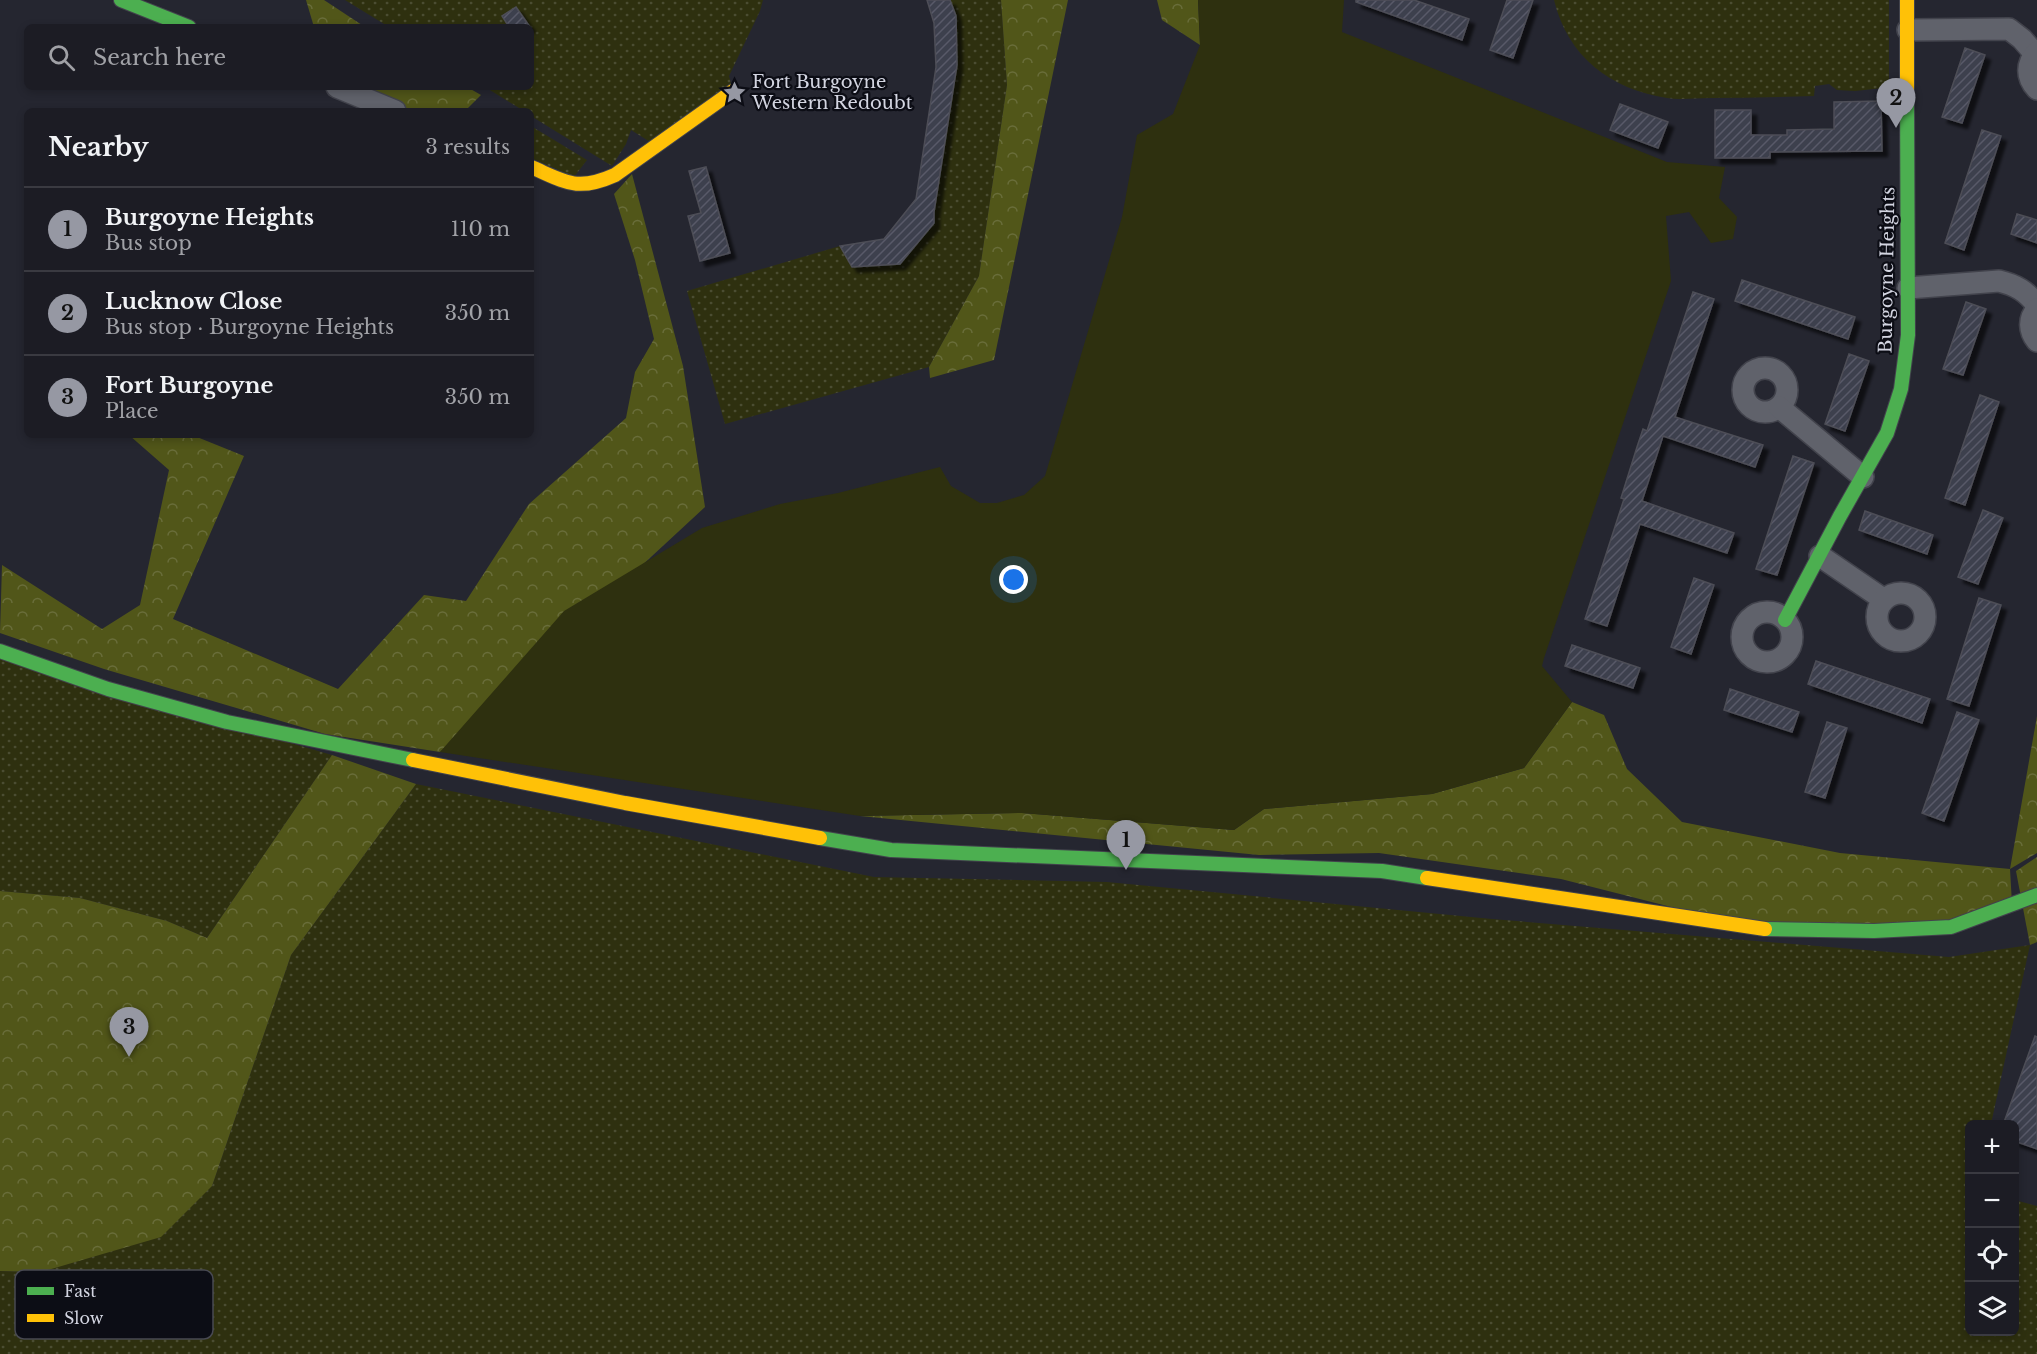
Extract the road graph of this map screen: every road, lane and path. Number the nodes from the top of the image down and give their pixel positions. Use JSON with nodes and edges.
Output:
{"nodes":[{"id":1,"x":121,"y":0,"type":"edge"},
{"id":2,"x":1907,"y":0,"type":"edge"},
{"id":3,"x":181,"y":24,"type":"edge"},
{"id":4,"x":1908,"y":30,"type":"junction"},
{"id":5,"x":2036,"y":53,"type":"edge"},
{"id":6,"x":2037,"y":89,"type":"edge"},
{"id":7,"x":344,"y":90,"type":"edge"},
{"id":8,"x":734,"y":91,"type":"dead end"},
{"id":9,"x":388,"y":108,"type":"edge"},
{"id":10,"x":534,"y":168,"type":"edge"},
{"id":11,"x":1908,"y":288,"type":"junction"},
{"id":12,"x":2037,"y":307,"type":"edge"},
{"id":13,"x":2037,"y":342,"type":"edge"},
{"id":14,"x":1779,"y":407,"type":"dead end"},
{"id":15,"x":1863,"y":477,"type":"junction"},
{"id":16,"x":1820,"y":556,"type":"junction"},
{"id":17,"x":1883,"y":599,"type":"dead end"},
{"id":18,"x":1785,"y":620,"type":"dead end"},
{"id":19,"x":0,"y":651,"type":"edge"},
{"id":20,"x":2037,"y":895,"type":"edge"}],
"edges":[{"from":1,"to":3,"type":"main road"},
{"from":2,"to":4,"type":"main road","name":"Burgoyne Heights"},
{"from":4,"to":5,"type":"street"},
{"from":4,"to":11,"type":"main road","name":"Burgoyne Heights"},
{"from":5,"to":6,"type":"street"},
{"from":7,"to":9,"type":"street"},
{"from":8,"to":10,"type":"main road"},
{"from":11,"to":12,"type":"street"},
{"from":11,"to":15,"type":"main road","name":"Burgoyne Heights"},
{"from":12,"to":13,"type":"street"},
{"from":14,"to":15,"type":"street"},
{"from":15,"to":16,"type":"main road","name":"Burgoyne Heights"},
{"from":16,"to":17,"type":"street"},
{"from":16,"to":18,"type":"main road","name":"Burgoyne Heights"},
{"from":19,"to":20,"type":"main road"}]}
